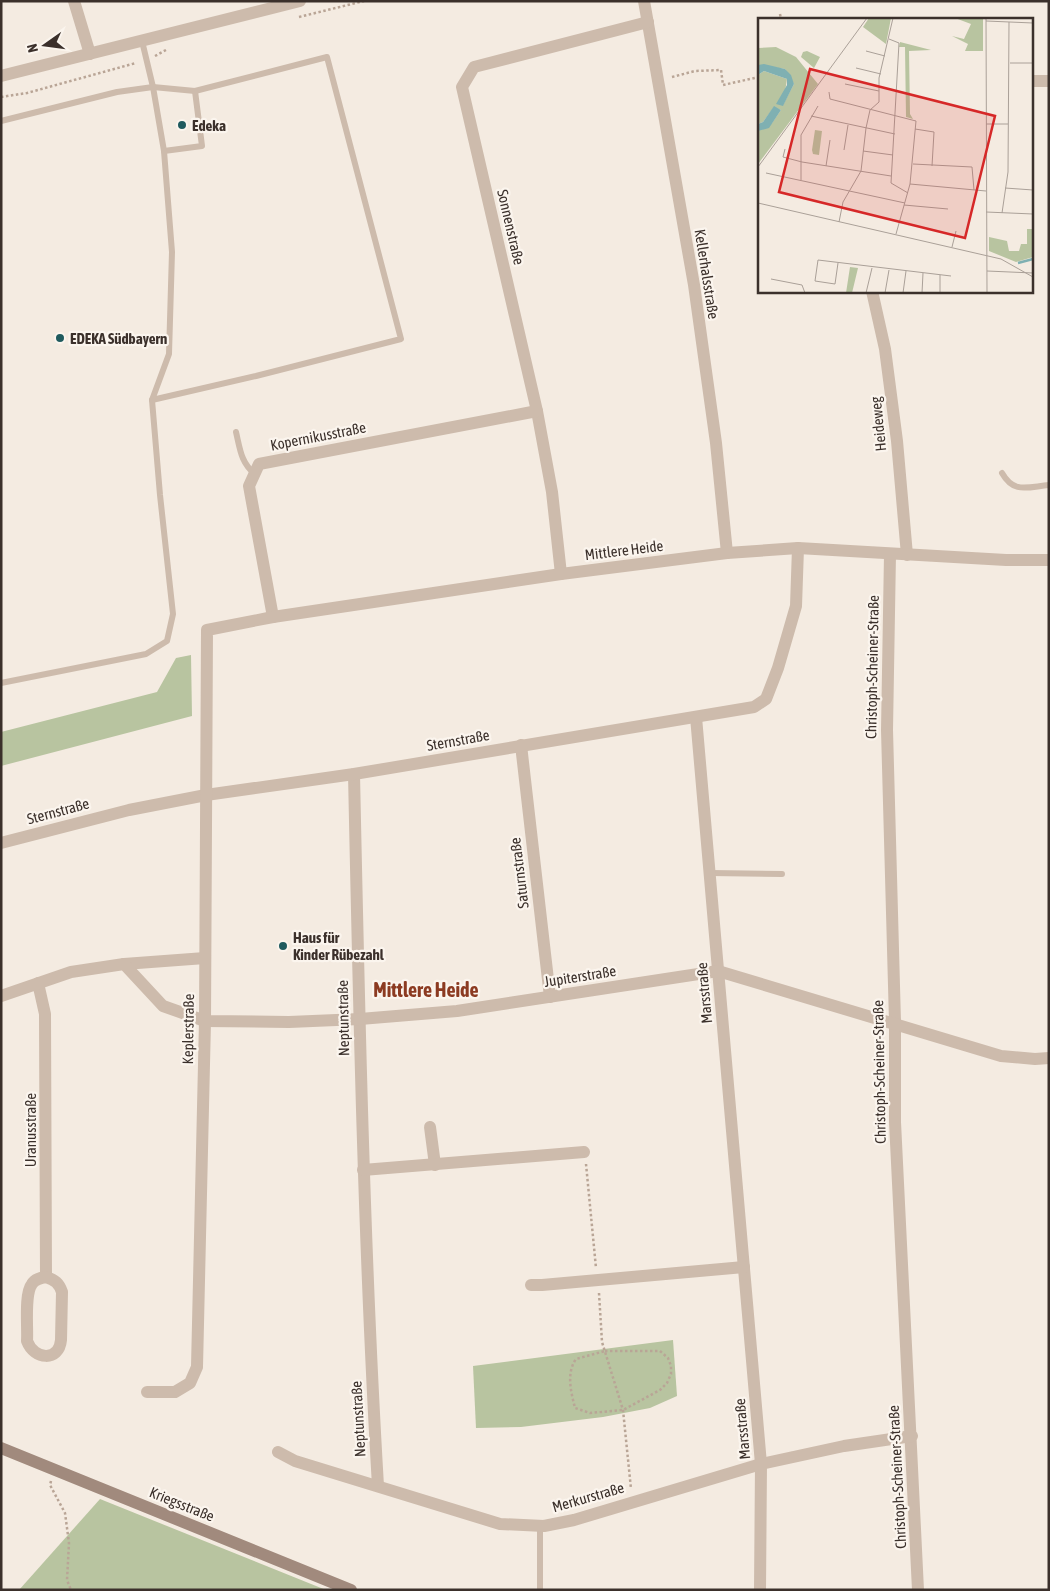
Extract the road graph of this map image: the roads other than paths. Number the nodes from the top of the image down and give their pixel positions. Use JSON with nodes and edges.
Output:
{"nodes":[{"id":1,"x":74,"y":1,"type":"edge"},
{"id":2,"x":300,"y":1,"type":"edge"},
{"id":3,"x":644,"y":1,"type":"edge"},
{"id":4,"x":648,"y":22,"type":"junction"},
{"id":5,"x":142,"y":41,"type":"junction"},
{"id":6,"x":90,"y":54,"type":"junction"},
{"id":7,"x":1,"y":76,"type":"edge"},
{"id":8,"x":1032,"y":81,"type":"edge"},
{"id":9,"x":1049,"y":81,"type":"edge"},
{"id":10,"x":153,"y":87,"type":"junction"},
{"id":11,"x":194,"y":91,"type":"junction"},
{"id":12,"x":1,"y":122,"type":"edge"},
{"id":13,"x":164,"y":151,"type":"junction"},
{"id":14,"x":872,"y":292,"type":"edge"},
{"id":15,"x":152,"y":400,"type":"junction"},
{"id":16,"x":536,"y":411,"type":"junction"},
{"id":17,"x":236,"y":432,"type":"dead end"},
{"id":18,"x":1002,"y":472,"type":"dead end"},
{"id":19,"x":255,"y":474,"type":"junction"},
{"id":20,"x":1049,"y":485,"type":"edge"},
{"id":21,"x":798,"y":548,"type":"junction"},
{"id":22,"x":726,"y":553,"type":"junction"},
{"id":23,"x":890,"y":554,"type":"junction"},
{"id":24,"x":906,"y":555,"type":"junction"},
{"id":25,"x":1049,"y":560,"type":"edge"},
{"id":26,"x":561,"y":574,"type":"junction"},
{"id":27,"x":273,"y":617,"type":"junction"},
{"id":28,"x":207,"y":630,"type":"joint"},
{"id":29,"x":1,"y":683,"type":"edge"},
{"id":30,"x":696,"y":717,"type":"junction"},
{"id":31,"x":521,"y":745,"type":"junction"},
{"id":32,"x":354,"y":774,"type":"junction"},
{"id":33,"x":206,"y":795,"type":"junction"},
{"id":34,"x":1,"y":843,"type":"edge"},
{"id":35,"x":710,"y":873,"type":"junction"},
{"id":36,"x":782,"y":874,"type":"dead end"},
{"id":37,"x":205,"y":958,"type":"junction"},
{"id":38,"x":124,"y":964,"type":"junction"},
{"id":39,"x":718,"y":971,"type":"junction"},
{"id":40,"x":38,"y":983,"type":"junction"},
{"id":41,"x":1,"y":996,"type":"edge"},
{"id":42,"x":550,"y":997,"type":"junction"},
{"id":43,"x":360,"y":1019,"type":"junction"},
{"id":44,"x":205,"y":1021,"type":"junction"},
{"id":45,"x":894,"y":1022,"type":"junction"},
{"id":46,"x":1049,"y":1058,"type":"edge"},
{"id":47,"x":430,"y":1127,"type":"dead end"},
{"id":48,"x":584,"y":1152,"type":"road end"},
{"id":49,"x":435,"y":1165,"type":"junction"},
{"id":50,"x":364,"y":1170,"type":"junction"},
{"id":51,"x":744,"y":1267,"type":"junction"},
{"id":52,"x":46,"y":1278,"type":"junction"},
{"id":53,"x":531,"y":1285,"type":"dead end"},
{"id":54,"x":147,"y":1392,"type":"dead end"},
{"id":55,"x":912,"y":1436,"type":"junction"},
{"id":56,"x":1,"y":1448,"type":"edge"},
{"id":57,"x":278,"y":1452,"type":"dead end"},
{"id":58,"x":761,"y":1464,"type":"junction"},
{"id":59,"x":378,"y":1486,"type":"junction"},
{"id":60,"x":540,"y":1526,"type":"junction"},
{"id":61,"x":351,"y":1590,"type":"edge"},
{"id":62,"x":540,"y":1590,"type":"edge"},
{"id":63,"x":760,"y":1590,"type":"edge"},
{"id":64,"x":918,"y":1590,"type":"edge"}],
"edges":[{"from":1,"to":6,"type":"street"},
{"from":2,"to":5,"type":"street"},
{"from":3,"to":4,"type":"street","name":"Kellerhalsstraße"},
{"from":4,"to":16,"type":"street","name":"Sonnenstraße"},
{"from":4,"to":22,"type":"street","name":"Kellerhalsstraße"},
{"from":5,"to":6,"type":"street"},
{"from":5,"to":10,"type":"lane"},
{"from":6,"to":7,"type":"street"},
{"from":8,"to":9,"type":"street"},
{"from":10,"to":11,"type":"lane"},
{"from":10,"to":12,"type":"lane"},
{"from":10,"to":13,"type":"lane"},
{"from":11,"to":13,"type":"lane"},
{"from":11,"to":15,"type":"lane"},
{"from":13,"to":15,"type":"lane"},
{"from":14,"to":24,"type":"street","name":"Heideweg"},
{"from":15,"to":29,"type":"lane"},
{"from":16,"to":19,"type":"street","name":"Kopernikusstraße"},
{"from":16,"to":26,"type":"street","name":"Sonnenstraße"},
{"from":17,"to":19,"type":"lane"},
{"from":18,"to":20,"type":"lane"},
{"from":19,"to":27,"type":"street"},
{"from":21,"to":22,"type":"street","name":"Mittlere Heide"},
{"from":21,"to":23,"type":"street","name":"Mittlere Heide"},
{"from":21,"to":30,"type":"street","name":"Sternstraße"},
{"from":22,"to":26,"type":"street","name":"Mittlere Heide"},
{"from":23,"to":24,"type":"street","name":"Mittlere Heide"},
{"from":23,"to":45,"type":"street","name":"Christoph-Scheiner-Straße"},
{"from":24,"to":25,"type":"street","name":"Mittlere Heide"},
{"from":26,"to":27,"type":"street","name":"Mittlere Heide"},
{"from":27,"to":28,"type":"street","name":"Mittlere Heide"},
{"from":28,"to":33,"type":"street","name":"Keplerstraße"},
{"from":30,"to":31,"type":"street","name":"Sternstraße"},
{"from":30,"to":35,"type":"street","name":"Marsstraße"},
{"from":31,"to":32,"type":"street","name":"Sternstraße"},
{"from":31,"to":42,"type":"street","name":"Saturnstraße"},
{"from":32,"to":33,"type":"street","name":"Sternstraße"},
{"from":32,"to":43,"type":"street","name":"Neptunstraße"},
{"from":33,"to":34,"type":"street","name":"Sternstraße"},
{"from":33,"to":37,"type":"street","name":"Keplerstraße"},
{"from":35,"to":36,"type":"lane"},
{"from":35,"to":39,"type":"street","name":"Marsstraße"},
{"from":37,"to":38,"type":"street"},
{"from":37,"to":44,"type":"street","name":"Keplerstraße"},
{"from":38,"to":40,"type":"street"},
{"from":38,"to":44,"type":"street","name":"Jupiterstraße"},
{"from":39,"to":42,"type":"street","name":"Jupiterstraße"},
{"from":39,"to":45,"type":"street","name":"Jupiterstraße"},
{"from":39,"to":51,"type":"street","name":"Marsstraße"},
{"from":40,"to":41,"type":"street"},
{"from":40,"to":52,"type":"street","name":"Uranusstraße"},
{"from":42,"to":43,"type":"street","name":"Jupiterstraße"},
{"from":43,"to":44,"type":"street","name":"Jupiterstraße"},
{"from":43,"to":50,"type":"street","name":"Neptunstraße"},
{"from":44,"to":54,"type":"street","name":"Keplerstraße"},
{"from":45,"to":46,"type":"street","name":"Jupiterstraße"},
{"from":45,"to":55,"type":"street","name":"Christoph-Scheiner-Straße"},
{"from":47,"to":49,"type":"street"},
{"from":48,"to":49,"type":"street"},
{"from":49,"to":50,"type":"street"},
{"from":50,"to":59,"type":"street","name":"Neptunstraße"},
{"from":51,"to":53,"type":"street"},
{"from":51,"to":58,"type":"street","name":"Marsstraße"},
{"from":52,"to":52,"type":"street"},
{"from":55,"to":58,"type":"street","name":"Merkurstraße"},
{"from":55,"to":64,"type":"street","name":"Christoph-Scheiner-Straße"},
{"from":56,"to":61,"type":"main road","name":"Kriegsstraße"},
{"from":57,"to":59,"type":"street","name":"Merkurstraße"},
{"from":58,"to":60,"type":"street","name":"Merkurstraße"},
{"from":58,"to":63,"type":"street","name":"Marsstraße"},
{"from":59,"to":60,"type":"street","name":"Merkurstraße"},
{"from":60,"to":62,"type":"lane"}]}
